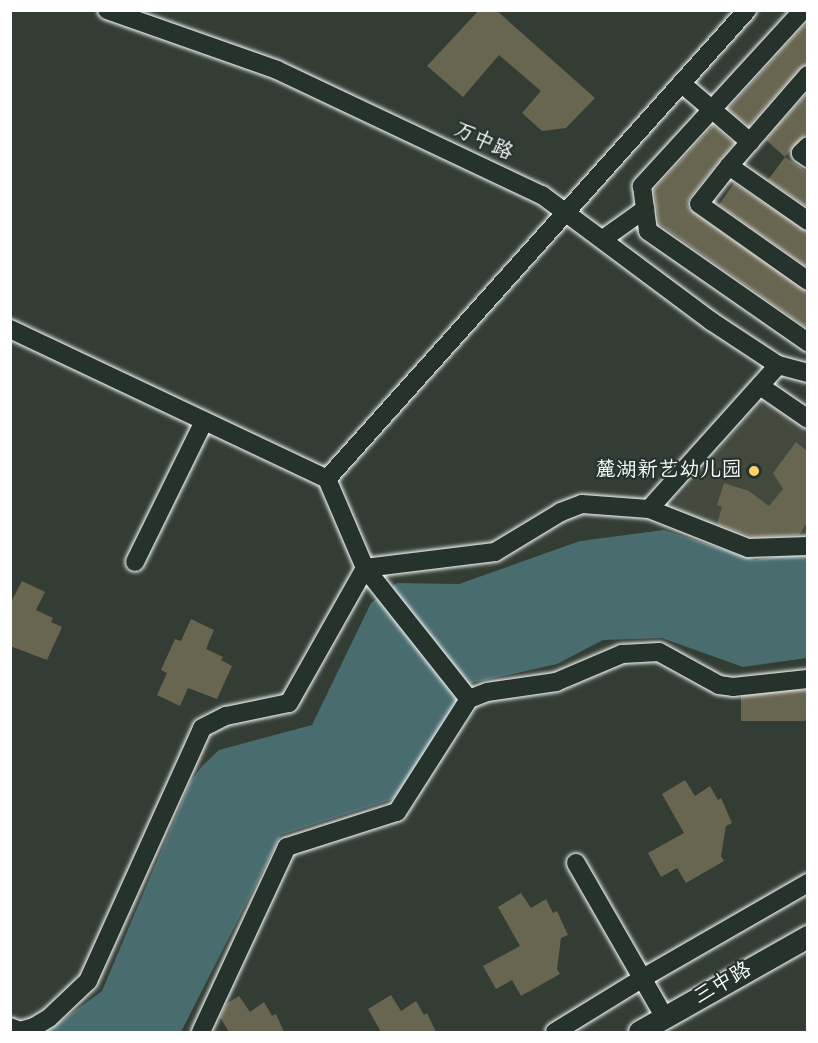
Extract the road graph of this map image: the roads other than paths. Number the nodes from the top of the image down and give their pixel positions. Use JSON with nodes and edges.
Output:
{"nodes":[{"id":1,"x":107,"y":10,"type":"edge"},
{"id":2,"x":747,"y":10,"type":"edge"},
{"id":3,"x":802,"y":10,"type":"edge"},
{"id":4,"x":807,"y":75,"type":"edge"},
{"id":5,"x":681,"y":83,"type":"junction"},
{"id":6,"x":712,"y":110,"type":"junction"},
{"id":7,"x":750,"y":142,"type":"junction"},
{"id":8,"x":807,"y":146,"type":"edge"},
{"id":9,"x":807,"y":158,"type":"edge"},
{"id":10,"x":729,"y":166,"type":"junction"},
{"id":11,"x":645,"y":209,"type":"junction"},
{"id":12,"x":565,"y":210,"type":"junction"},
{"id":13,"x":807,"y":221,"type":"edge"},
{"id":14,"x":603,"y":239,"type":"junction"},
{"id":15,"x":807,"y":281,"type":"edge"},
{"id":16,"x":10,"y":328,"type":"edge"},
{"id":17,"x":807,"y":342,"type":"edge"},
{"id":18,"x":778,"y":364,"type":"junction"},
{"id":19,"x":807,"y":373,"type":"edge"},
{"id":20,"x":760,"y":386,"type":"junction"},
{"id":21,"x":807,"y":419,"type":"edge"},
{"id":22,"x":204,"y":420,"type":"junction"},
{"id":23,"x":327,"y":479,"type":"junction"},
{"id":24,"x":649,"y":509,"type":"junction"},
{"id":25,"x":807,"y":546,"type":"edge"},
{"id":26,"x":135,"y":562,"type":"dead end"},
{"id":27,"x":364,"y":568,"type":"junction"},
{"id":28,"x":807,"y":679,"type":"edge"},
{"id":29,"x":469,"y":699,"type":"junction"},
{"id":30,"x":576,"y":863,"type":"dead end"},
{"id":31,"x":807,"y":883,"type":"edge"},
{"id":32,"x":807,"y":937,"type":"edge"},
{"id":33,"x":641,"y":979,"type":"junction"},
{"id":34,"x":665,"y":1018,"type":"junction"},
{"id":35,"x":10,"y":1027,"type":"edge"},
{"id":36,"x":201,"y":1032,"type":"edge"},
{"id":37,"x":555,"y":1032,"type":"edge"},
{"id":38,"x":640,"y":1032,"type":"edge"}],
"edges":[{"from":1,"to":12,"type":"street","name":"万中路"},
{"from":2,"to":5,"type":"street"},
{"from":3,"to":6,"type":"street"},
{"from":4,"to":7,"type":"street"},
{"from":5,"to":6,"type":"street"},
{"from":5,"to":12,"type":"street"},
{"from":6,"to":7,"type":"street"},
{"from":6,"to":11,"type":"street"},
{"from":7,"to":10,"type":"street"},
{"from":8,"to":9,"type":"street"},
{"from":10,"to":13,"type":"street"},
{"from":10,"to":15,"type":"street"},
{"from":11,"to":14,"type":"street"},
{"from":11,"to":17,"type":"street"},
{"from":12,"to":14,"type":"street","name":"万中路"},
{"from":12,"to":23,"type":"street"},
{"from":14,"to":18,"type":"street","name":"万中路"},
{"from":16,"to":22,"type":"street"},
{"from":18,"to":19,"type":"street","name":"万中路"},
{"from":18,"to":20,"type":"street"},
{"from":20,"to":21,"type":"street"},
{"from":20,"to":24,"type":"street"},
{"from":22,"to":23,"type":"street"},
{"from":22,"to":26,"type":"street"},
{"from":23,"to":27,"type":"street"},
{"from":24,"to":25,"type":"street"},
{"from":24,"to":27,"type":"street"},
{"from":27,"to":29,"type":"street"},
{"from":27,"to":35,"type":"street"},
{"from":28,"to":29,"type":"street"},
{"from":29,"to":36,"type":"street"},
{"from":30,"to":33,"type":"street"},
{"from":31,"to":33,"type":"street"},
{"from":32,"to":34,"type":"main road","name":"三中路"},
{"from":33,"to":34,"type":"street"},
{"from":33,"to":37,"type":"street"},
{"from":34,"to":38,"type":"main road","name":"三中路"}]}
